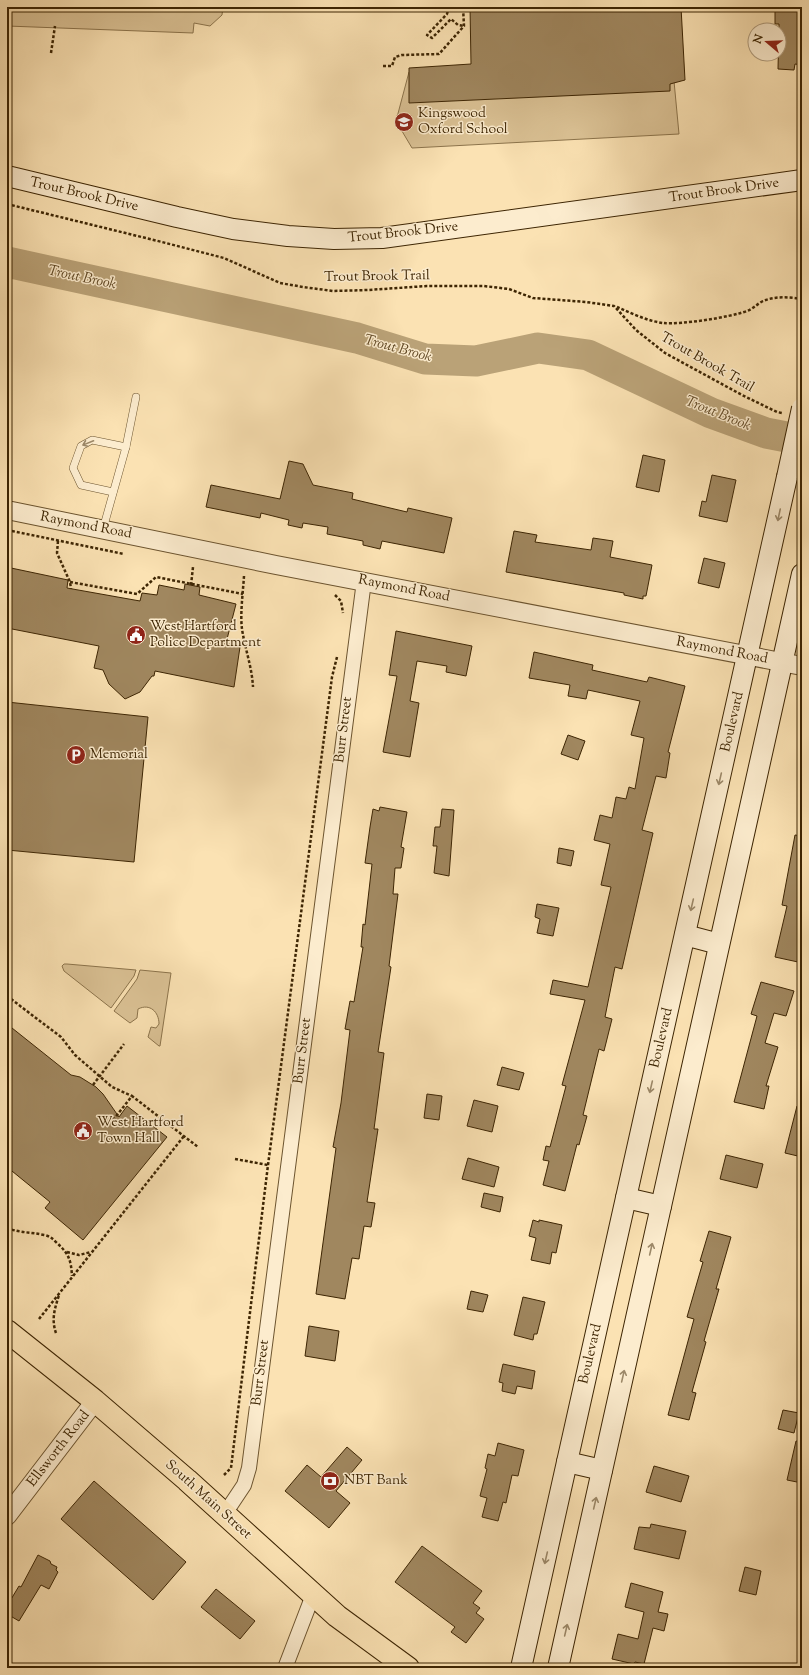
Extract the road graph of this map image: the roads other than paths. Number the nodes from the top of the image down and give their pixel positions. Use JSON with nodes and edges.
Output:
{"nodes":[{"id":1,"x":7,"y":176,"type":"edge"},
{"id":2,"x":802,"y":180,"type":"edge"},
{"id":3,"x":136,"y":397,"type":"dead end"},
{"id":4,"x":793,"y":410,"type":"edge"},
{"id":5,"x":126,"y":447,"type":"junction"},
{"id":6,"x":112,"y":492,"type":"junction"},
{"id":7,"x":7,"y":510,"type":"edge"},
{"id":8,"x":103,"y":530,"type":"junction"},
{"id":9,"x":802,"y":574,"type":"edge"},
{"id":10,"x":364,"y":581,"type":"junction"},
{"id":11,"x":748,"y":656,"type":"junction"},
{"id":12,"x":782,"y":662,"type":"junction"},
{"id":13,"x":802,"y":666,"type":"edge"},
{"id":14,"x":685,"y":935,"type":"junction"},
{"id":15,"x":719,"y":944,"type":"junction"},
{"id":16,"x":626,"y":1198,"type":"junction"},
{"id":17,"x":661,"y":1206,"type":"junction"},
{"id":18,"x":7,"y":1331,"type":"edge"},
{"id":19,"x":95,"y":1401,"type":"junction"},
{"id":20,"x":567,"y":1462,"type":"junction"},
{"id":21,"x":602,"y":1470,"type":"junction"},
{"id":22,"x":224,"y":1515,"type":"junction"},
{"id":23,"x":7,"y":1516,"type":"edge"},
{"id":24,"x":313,"y":1595,"type":"junction"},
{"id":25,"x":284,"y":1668,"type":"edge"},
{"id":26,"x":408,"y":1668,"type":"edge"},
{"id":27,"x":522,"y":1668,"type":"edge"},
{"id":28,"x":558,"y":1668,"type":"edge"}],
"edges":[{"from":1,"to":2,"type":"main road","name":"Trout Brook Drive"},
{"from":3,"to":5,"type":"lane"},
{"from":4,"to":11,"type":"main road","name":"Boulevard","one_way":true,"bridge":true},
{"from":5,"to":6,"type":"lane"},
{"from":5,"to":6,"type":"lane","one_way":true},
{"from":6,"to":8,"type":"lane"},
{"from":7,"to":8,"type":"street","name":"Raymond Road"},
{"from":8,"to":10,"type":"street","name":"Raymond Road"},
{"from":9,"to":12,"type":"main road"},
{"from":10,"to":11,"type":"street","name":"Raymond Road"},
{"from":10,"to":22,"type":"street","name":"Burr Street"},
{"from":11,"to":12,"type":"street","name":"Raymond Road"},
{"from":11,"to":14,"type":"main road","name":"Boulevard","one_way":true},
{"from":12,"to":13,"type":"street","name":"Raymond Road"},
{"from":12,"to":15,"type":"main road"},
{"from":14,"to":15,"type":"main road"},
{"from":14,"to":16,"type":"main road","name":"Boulevard","one_way":true},
{"from":15,"to":17,"type":"main road"},
{"from":16,"to":17,"type":"main road"},
{"from":16,"to":20,"type":"main road","name":"Boulevard"},
{"from":21,"to":17,"type":"main road","one_way":true},
{"from":18,"to":19,"type":"main road","name":"South Main Street"},
{"from":19,"to":22,"type":"main road","name":"South Main Street"},
{"from":19,"to":23,"type":"street","name":"Ellsworth Road"},
{"from":20,"to":21,"type":"main road"},
{"from":20,"to":27,"type":"main road","name":"Boulevard","one_way":true},
{"from":28,"to":21,"type":"main road","one_way":true},
{"from":22,"to":24,"type":"main road","name":"South Main Street"},
{"from":24,"to":25,"type":"street"},
{"from":24,"to":26,"type":"main road","name":"South Main Street"}]}
